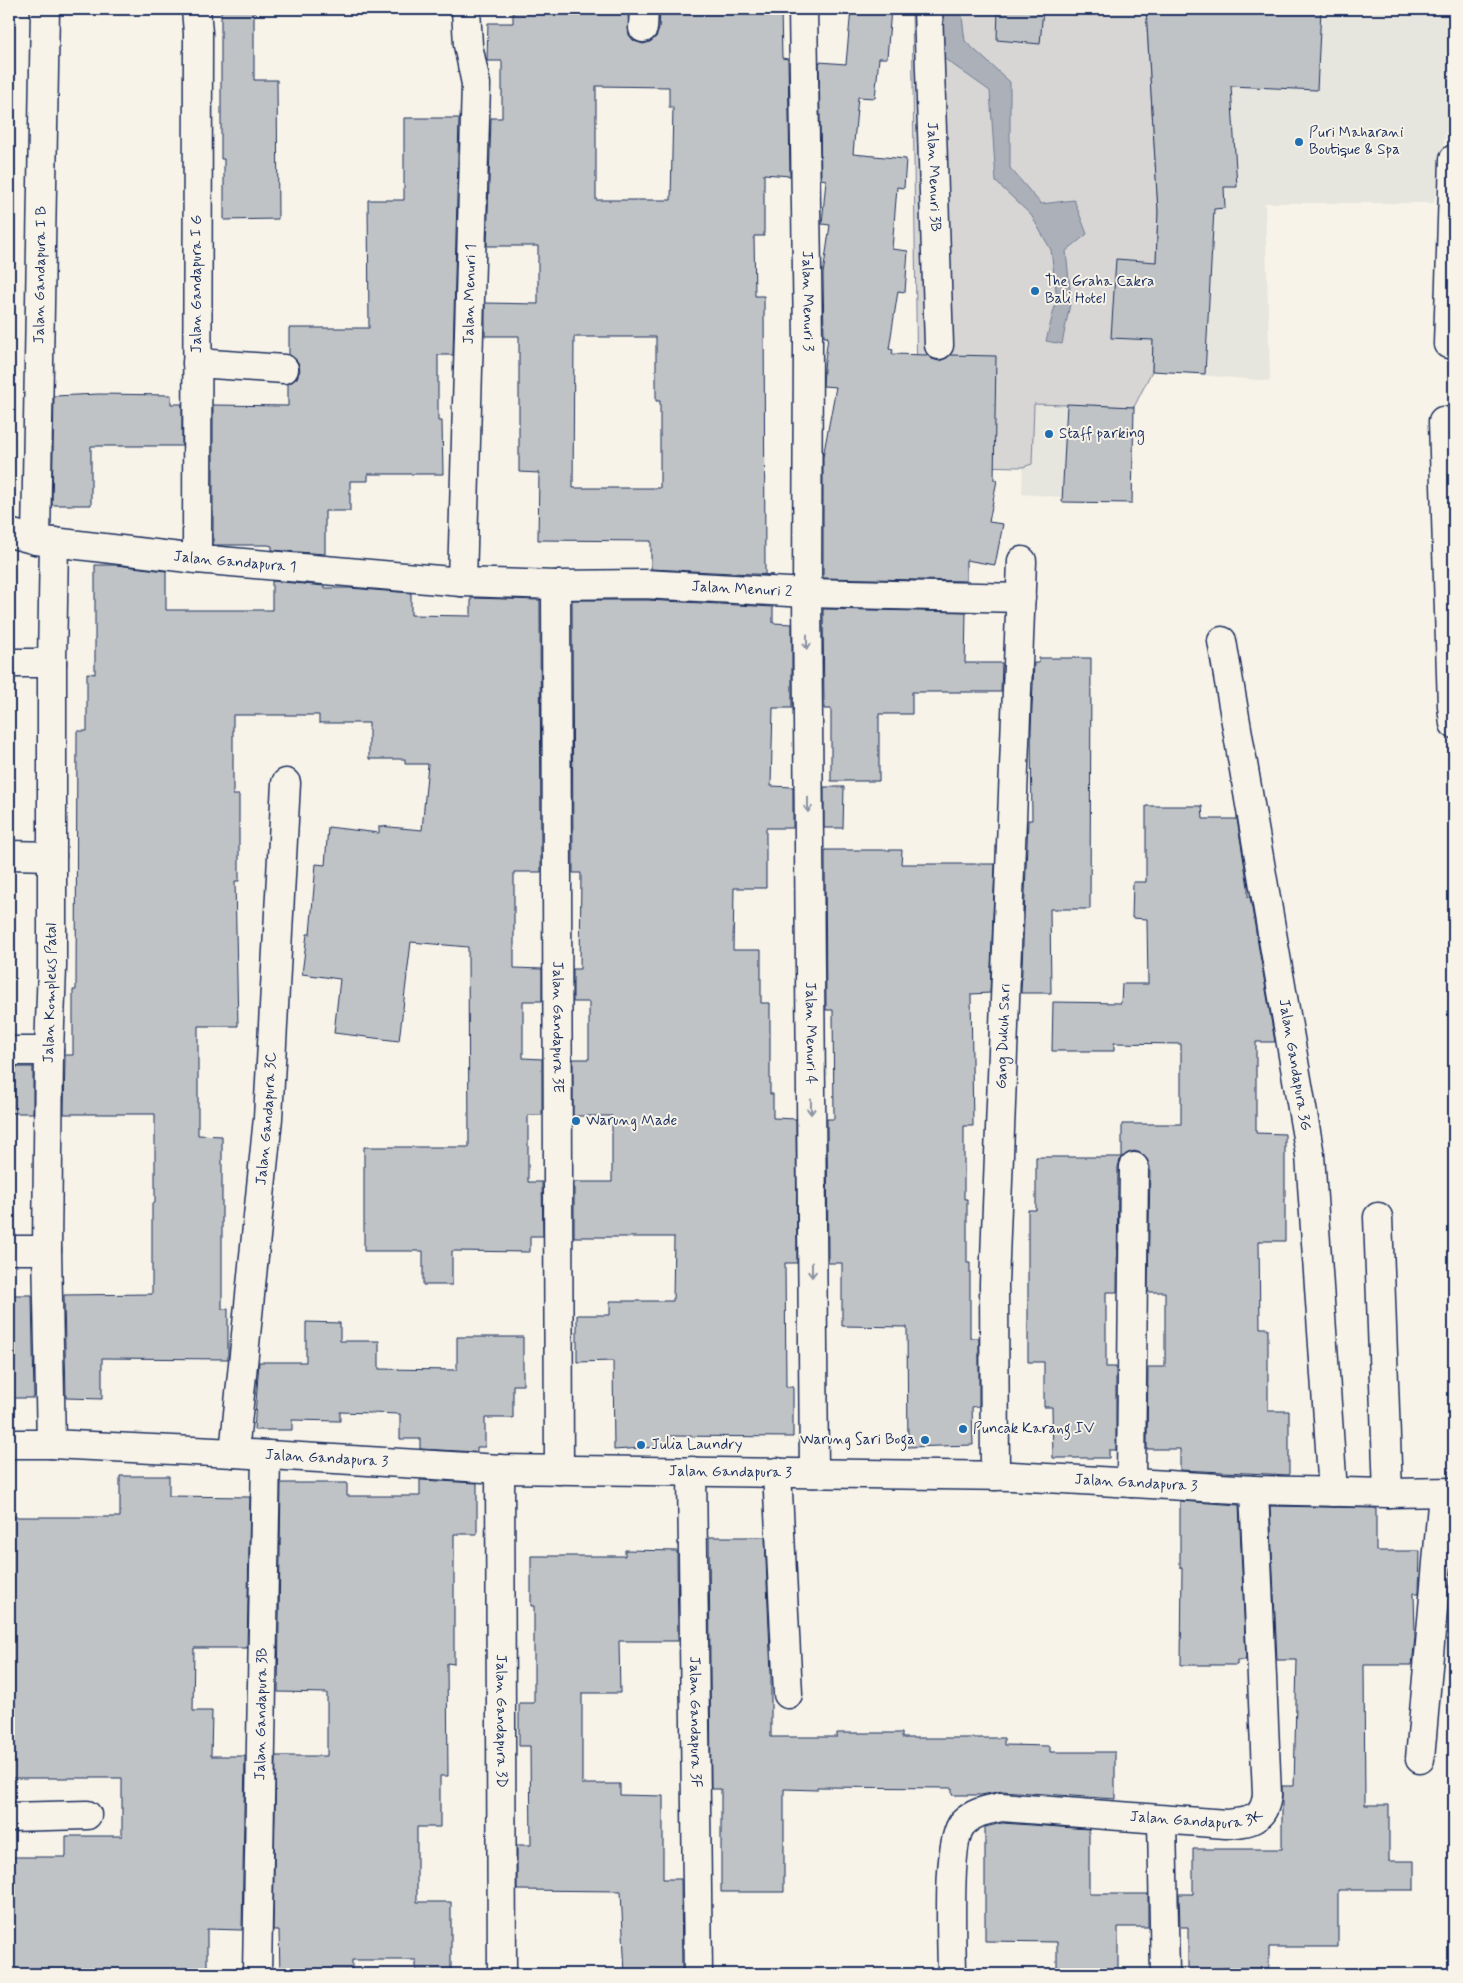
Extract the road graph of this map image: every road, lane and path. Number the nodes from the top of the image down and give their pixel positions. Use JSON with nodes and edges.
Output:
{"nodes":[{"id":1,"x":45,"y":9,"type":"edge"},
{"id":2,"x":196,"y":9,"type":"edge"},
{"id":3,"x":466,"y":9,"type":"edge"},
{"id":4,"x":803,"y":9,"type":"edge"},
{"id":5,"x":928,"y":9,"type":"edge"},
{"id":6,"x":1454,"y":159,"type":"edge"},
{"id":7,"x":1448,"y":344,"type":"dead end"},
{"id":8,"x":939,"y":345,"type":"dead end"},
{"id":9,"x":197,"y":363,"type":"junction"},
{"id":10,"x":284,"y":369,"type":"dead end"},
{"id":11,"x":1443,"y":421,"type":"dead end"},
{"id":12,"x":9,"y":533,"type":"edge"},
{"id":13,"x":45,"y":541,"type":"junction"},
{"id":14,"x":197,"y":559,"type":"junction"},
{"id":15,"x":1022,"y":561,"type":"dead end"},
{"id":16,"x":462,"y":582,"type":"junction"},
{"id":17,"x":556,"y":585,"type":"junction"},
{"id":18,"x":807,"y":594,"type":"junction"},
{"id":19,"x":1021,"y":598,"type":"junction"},
{"id":20,"x":1222,"y":641,"type":"dead end"},
{"id":21,"x":9,"y":663,"type":"edge"},
{"id":22,"x":52,"y":664,"type":"junction"},
{"id":23,"x":1454,"y":724,"type":"edge"},
{"id":24,"x":286,"y":783,"type":"dead end"},
{"id":25,"x":9,"y":855,"type":"edge"},
{"id":26,"x":52,"y":856,"type":"junction"},
{"id":27,"x":9,"y":1051,"type":"edge"},
{"id":28,"x":48,"y":1051,"type":"junction"},
{"id":29,"x":1134,"y":1167,"type":"dead end"},
{"id":30,"x":1378,"y":1217,"type":"dead end"},
{"id":31,"x":9,"y":1250,"type":"edge"},
{"id":32,"x":47,"y":1250,"type":"junction"},
{"id":33,"x":9,"y":1444,"type":"edge"},
{"id":34,"x":51,"y":1444,"type":"junction"},
{"id":35,"x":234,"y":1453,"type":"junction"},
{"id":36,"x":266,"y":1455,"type":"junction"},
{"id":37,"x":500,"y":1469,"type":"junction"},
{"id":38,"x":559,"y":1470,"type":"junction"},
{"id":39,"x":692,"y":1471,"type":"junction"},
{"id":40,"x":777,"y":1472,"type":"junction"},
{"id":41,"x":814,"y":1473,"type":"junction"},
{"id":42,"x":995,"y":1476,"type":"junction"},
{"id":43,"x":1131,"y":1483,"type":"junction"},
{"id":44,"x":1254,"y":1490,"type":"junction"},
{"id":45,"x":1333,"y":1492,"type":"junction"},
{"id":46,"x":1449,"y":1492,"type":"edge"},
{"id":47,"x":1388,"y":1493,"type":"junction"},
{"id":48,"x":788,"y":1694,"type":"dead end"},
{"id":49,"x":1420,"y":1759,"type":"dead end"},
{"id":50,"x":87,"y":1815,"type":"dead end"},
{"id":51,"x":9,"y":1817,"type":"edge"},
{"id":52,"x":1162,"y":1821,"type":"junction"},
{"id":53,"x":257,"y":1974,"type":"edge"},
{"id":54,"x":502,"y":1974,"type":"edge"},
{"id":55,"x":698,"y":1974,"type":"edge"},
{"id":56,"x":952,"y":1974,"type":"edge"},
{"id":57,"x":1165,"y":1974,"type":"edge"}],
"edges":[{"from":1,"to":13,"type":"street","name":"Jalan Gandapura I B"},
{"from":2,"to":9,"type":"street","name":"Jalan Gandapura I G"},
{"from":3,"to":16,"type":"street","name":"Jalan Menuri 1"},
{"from":4,"to":18,"type":"street","name":"Jalan Menuri 3"},
{"from":5,"to":8,"type":"street","name":"Jalan Menuri 3B"},
{"from":6,"to":7,"type":"street"},
{"from":9,"to":10,"type":"street"},
{"from":9,"to":14,"type":"street","name":"Jalan Gandapura I G"},
{"from":11,"to":23,"type":"street"},
{"from":12,"to":13,"type":"street","name":"Jalan Gandapura 1"},
{"from":13,"to":14,"type":"street","name":"Jalan Gandapura 1"},
{"from":13,"to":22,"type":"street","name":"Jalan Kompleks Patal"},
{"from":14,"to":16,"type":"street","name":"Jalan Gandapura 1"},
{"from":15,"to":19,"type":"street","name":"Gang Dukuh Sari"},
{"from":16,"to":17,"type":"street","name":"Jalan Menuri 2"},
{"from":17,"to":18,"type":"street","name":"Jalan Menuri 2"},
{"from":17,"to":38,"type":"street","name":"Jalan Gandapura 3E"},
{"from":18,"to":19,"type":"street","name":"Jalan Menuri 2"},
{"from":18,"to":41,"type":"street","name":"Jalan Menuri 4","one_way":true},
{"from":19,"to":42,"type":"street","name":"Gang Dukuh Sari"},
{"from":20,"to":45,"type":"street","name":"Jalan Gandapura 3G"},
{"from":21,"to":22,"type":"street"},
{"from":22,"to":26,"type":"street","name":"Jalan Kompleks Patal"},
{"from":24,"to":35,"type":"street","name":"Jalan Gandapura 3C"},
{"from":25,"to":26,"type":"street"},
{"from":26,"to":28,"type":"street","name":"Jalan Kompleks Patal"},
{"from":27,"to":28,"type":"street"},
{"from":28,"to":32,"type":"street","name":"Jalan Kompleks Patal"},
{"from":29,"to":43,"type":"street"},
{"from":30,"to":47,"type":"street"},
{"from":31,"to":32,"type":"street"},
{"from":32,"to":34,"type":"street","name":"Jalan Kompleks Patal"},
{"from":33,"to":34,"type":"street","name":"Jalan Gandapura 3"},
{"from":34,"to":35,"type":"street","name":"Jalan Gandapura 3"},
{"from":35,"to":36,"type":"street","name":"Jalan Gandapura 3"},
{"from":36,"to":37,"type":"street","name":"Jalan Gandapura 3"},
{"from":36,"to":53,"type":"street","name":"Jalan Gandapura 3B"},
{"from":37,"to":38,"type":"street","name":"Jalan Gandapura 3"},
{"from":37,"to":54,"type":"street","name":"Jalan Gandapura 3D"},
{"from":38,"to":39,"type":"street","name":"Jalan Gandapura 3"},
{"from":39,"to":40,"type":"street","name":"Jalan Gandapura 3"},
{"from":39,"to":55,"type":"street","name":"Jalan Gandapura 3F"},
{"from":40,"to":41,"type":"street","name":"Jalan Gandapura 3"},
{"from":40,"to":48,"type":"street"},
{"from":41,"to":42,"type":"street","name":"Jalan Gandapura 3"},
{"from":42,"to":43,"type":"street","name":"Jalan Gandapura 3"},
{"from":43,"to":44,"type":"street","name":"Jalan Gandapura 3"},
{"from":44,"to":45,"type":"street","name":"Jalan Gandapura 3"},
{"from":44,"to":52,"type":"street","name":"Jalan Gandapura 3K"},
{"from":45,"to":47,"type":"street","name":"Jalan Gandapura 3"},
{"from":46,"to":47,"type":"street","name":"Jalan Gandapura 3"},
{"from":46,"to":49,"type":"street"},
{"from":50,"to":51,"type":"street"},
{"from":52,"to":56,"type":"street","name":"Jalan Gandapura 3K"},
{"from":52,"to":57,"type":"street"}]}
